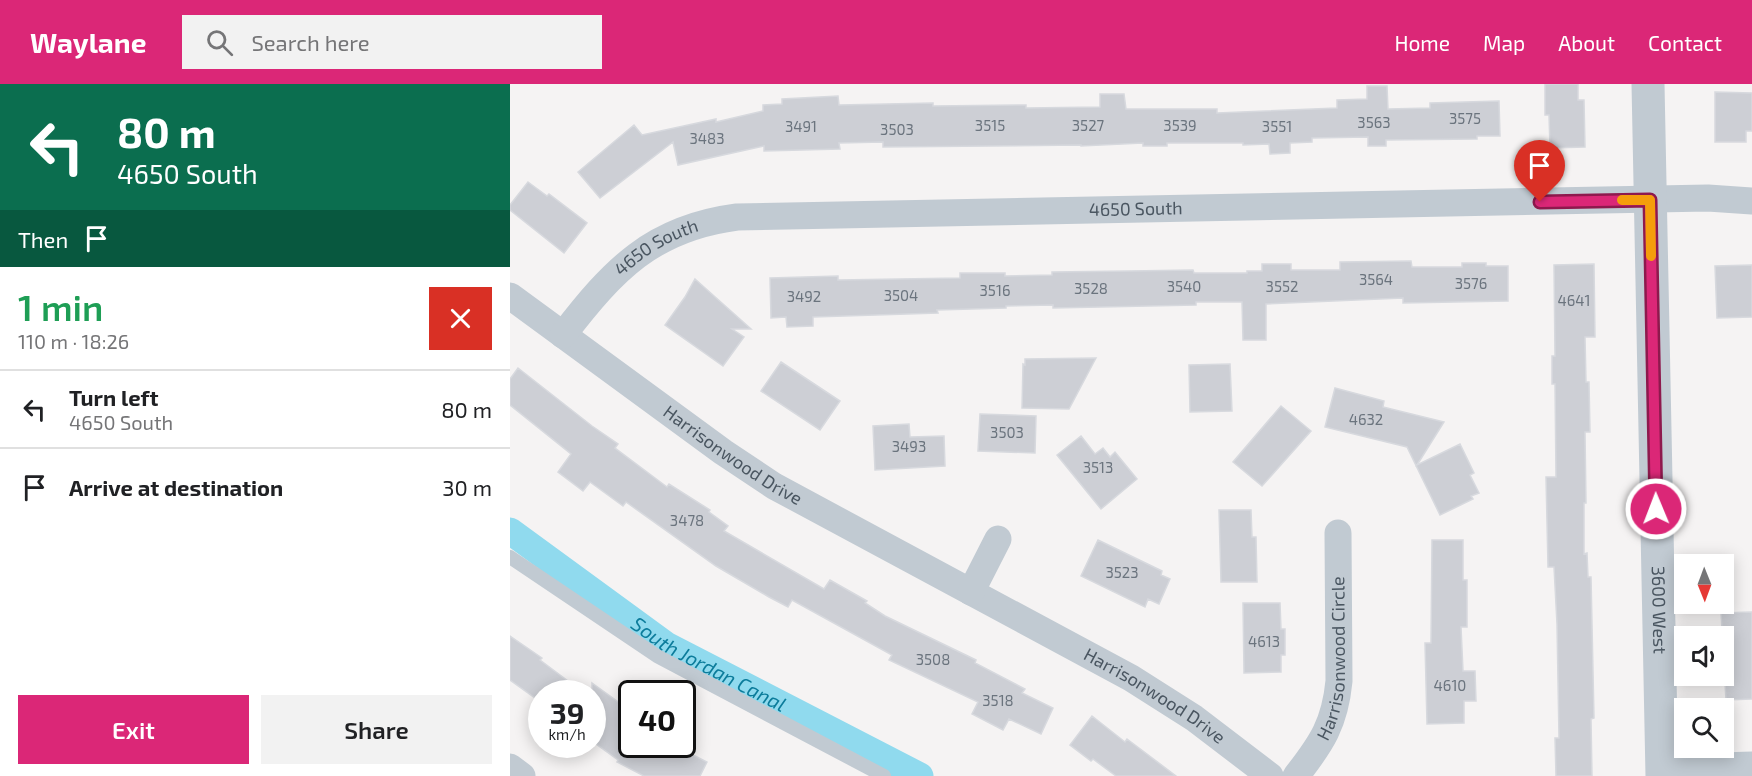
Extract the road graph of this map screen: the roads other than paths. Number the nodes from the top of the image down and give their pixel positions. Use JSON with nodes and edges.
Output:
{"nodes":[{"id":1,"x":1648,"y":84,"type":"edge"},
{"id":2,"x":1650,"y":200,"type":"junction"},
{"id":3,"x":1752,"y":201,"type":"edge"},
{"id":4,"x":510,"y":296,"type":"edge"},
{"id":5,"x":563,"y":335,"type":"junction"},
{"id":6,"x":1338,"y":533,"type":"dead end"},
{"id":7,"x":998,"y":539,"type":"dead end"},
{"id":8,"x":510,"y":557,"type":"edge"},
{"id":9,"x":971,"y":591,"type":"junction"},
{"id":10,"x":1752,"y":765,"type":"edge"},
{"id":11,"x":510,"y":767,"type":"edge"},
{"id":12,"x":1661,"y":772,"type":"edge"},
{"id":13,"x":522,"y":776,"type":"edge"},
{"id":14,"x":884,"y":776,"type":"edge"},
{"id":15,"x":1270,"y":776,"type":"edge"},
{"id":16,"x":1296,"y":776,"type":"edge"}],
"edges":[{"from":1,"to":2,"type":"street","name":"3600 West"},
{"from":2,"to":3,"type":"street","name":"4650 South"},
{"from":2,"to":5,"type":"street","name":"4650 South"},
{"from":2,"to":12,"type":"street","name":"3600 West"},
{"from":4,"to":5,"type":"street","name":"Harrisonwood Drive"},
{"from":5,"to":9,"type":"street","name":"Harrisonwood Drive"},
{"from":6,"to":16,"type":"street","name":"Harrisonwood Circle"},
{"from":7,"to":9,"type":"street"},
{"from":8,"to":14,"type":"lane"},
{"from":9,"to":15,"type":"street","name":"Harrisonwood Drive"},
{"from":10,"to":12,"type":"street"},
{"from":11,"to":13,"type":"street"}]}
